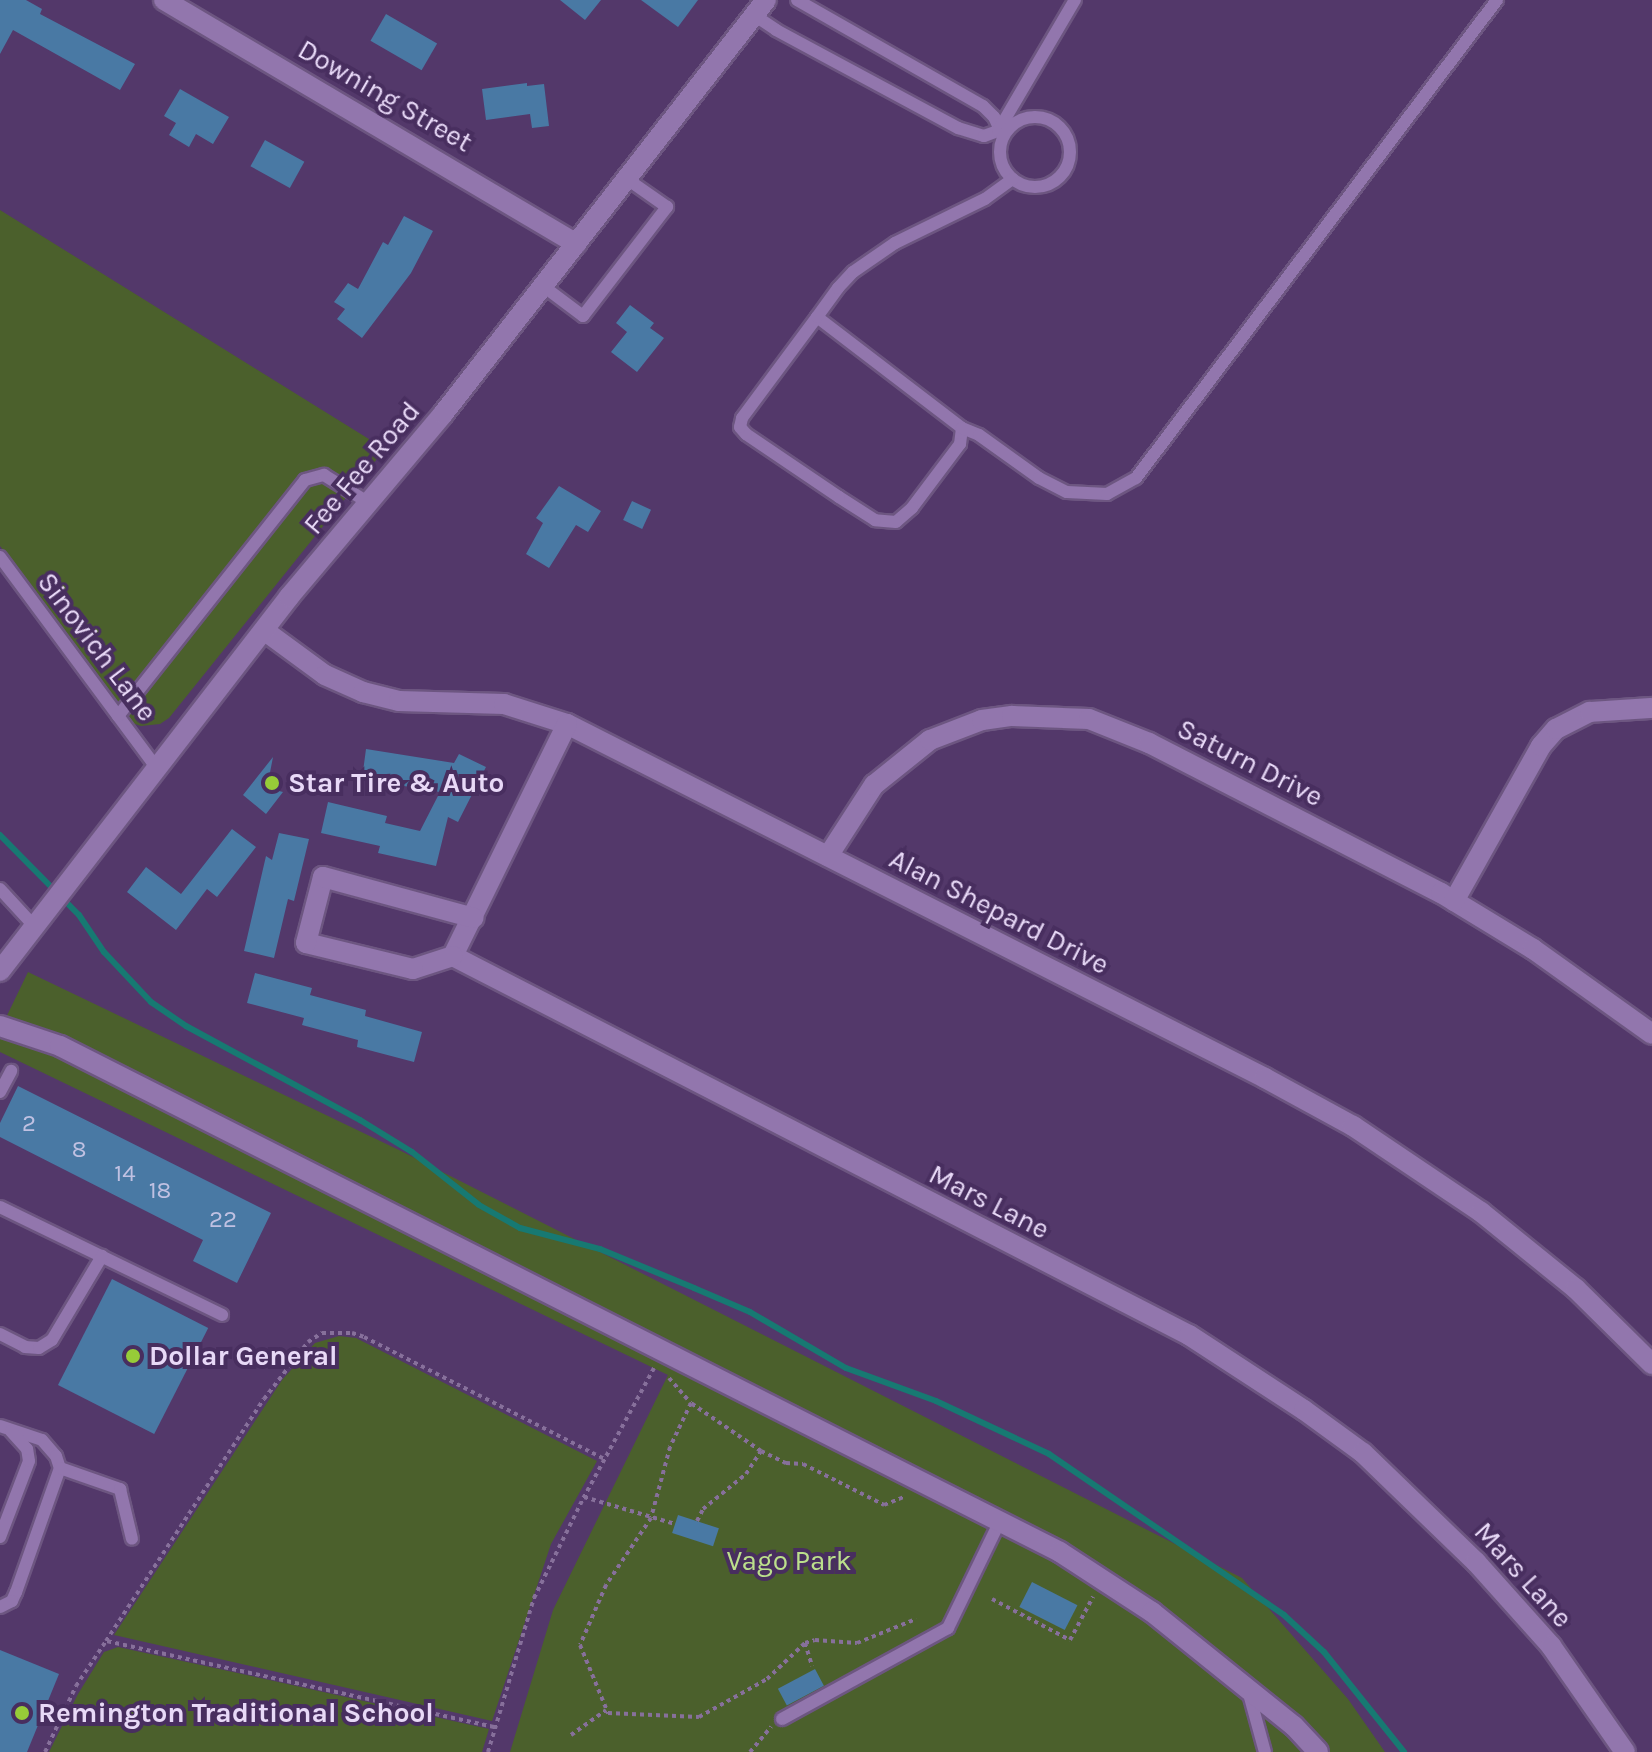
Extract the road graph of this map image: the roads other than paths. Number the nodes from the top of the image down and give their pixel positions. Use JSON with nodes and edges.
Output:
{"nodes":[{"id":1,"x":164,"y":0,"type":"edge"},
{"id":2,"x":797,"y":0,"type":"edge"},
{"id":3,"x":1075,"y":0,"type":"edge"},
{"id":4,"x":1497,"y":0,"type":"edge"},
{"id":5,"x":192,"y":7,"type":"edge"},
{"id":6,"x":760,"y":8,"type":"edge"},
{"id":7,"x":1001,"y":133,"type":"junction"},
{"id":8,"x":627,"y":179,"type":"junction"},
{"id":9,"x":1013,"y":179,"type":"junction"},
{"id":10,"x":576,"y":244,"type":"junction"},
{"id":11,"x":543,"y":286,"type":"junction"},
{"id":12,"x":817,"y":317,"type":"junction"},
{"id":13,"x":962,"y":428,"type":"junction"},
{"id":14,"x":369,"y":503,"type":"junction"},
{"id":15,"x":0,"y":557,"type":"edge"},
{"id":16,"x":265,"y":631,"type":"junction"},
{"id":17,"x":1652,"y":708,"type":"edge"},
{"id":18,"x":118,"y":716,"type":"junction"},
{"id":19,"x":567,"y":724,"type":"junction"},
{"id":20,"x":156,"y":767,"type":"junction"},
{"id":21,"x":828,"y":856,"type":"junction"},
{"id":22,"x":0,"y":889,"type":"edge"},
{"id":23,"x":1454,"y":901,"type":"junction"},
{"id":24,"x":474,"y":918,"type":"junction"},
{"id":25,"x":36,"y":923,"type":"junction"},
{"id":26,"x":453,"y":956,"type":"junction"},
{"id":27,"x":0,"y":971,"type":"edge"},
{"id":28,"x":0,"y":1026,"type":"edge"},
{"id":29,"x":1652,"y":1034,"type":"edge"},
{"id":30,"x":11,"y":1071,"type":"dead end"},
{"id":31,"x":0,"y":1092,"type":"edge"},
{"id":32,"x":0,"y":1207,"type":"edge"},
{"id":33,"x":102,"y":1256,"type":"junction"},
{"id":34,"x":222,"y":1315,"type":"dead end"},
{"id":35,"x":0,"y":1334,"type":"edge"},
{"id":36,"x":1652,"y":1364,"type":"edge"},
{"id":37,"x":6,"y":1428,"type":"edge"},
{"id":38,"x":60,"y":1468,"type":"junction"},
{"id":39,"x":1000,"y":1521,"type":"junction"},
{"id":40,"x":0,"y":1537,"type":"edge"},
{"id":41,"x":132,"y":1539,"type":"dead end"},
{"id":42,"x":0,"y":1607,"type":"edge"},
{"id":43,"x":1247,"y":1687,"type":"junction"},
{"id":44,"x":782,"y":1719,"type":"road end"},
{"id":45,"x":1265,"y":1752,"type":"edge"},
{"id":46,"x":1318,"y":1752,"type":"edge"},
{"id":47,"x":1625,"y":1752,"type":"edge"}],
"edges":[{"from":1,"to":5,"type":"street","name":"Downing Street"},
{"from":2,"to":7,"type":"lane"},
{"from":3,"to":7,"type":"lane"},
{"from":4,"to":13,"type":"lane"},
{"from":5,"to":10,"type":"street","name":"Downing Street"},
{"from":6,"to":7,"type":"lane"},
{"from":6,"to":8,"type":"street","name":"Fee Fee Road"},
{"from":7,"to":9,"type":"lane"},
{"from":7,"to":9,"type":"lane"},
{"from":8,"to":10,"type":"street","name":"Fee Fee Road"},
{"from":8,"to":11,"type":"lane"},
{"from":9,"to":12,"type":"lane"},
{"from":10,"to":11,"type":"street","name":"Fee Fee Road"},
{"from":11,"to":14,"type":"street","name":"Fee Fee Road"},
{"from":12,"to":13,"type":"lane"},
{"from":12,"to":13,"type":"lane"},
{"from":14,"to":16,"type":"street","name":"Fee Fee Road"},
{"from":14,"to":18,"type":"lane"},
{"from":15,"to":18,"type":"lane","name":"Sinovich Lane"},
{"from":16,"to":19,"type":"street","name":"Alan Shepard Drive"},
{"from":16,"to":20,"type":"street","name":"Fee Fee Road"},
{"from":17,"to":23,"type":"street"},
{"from":18,"to":20,"type":"lane","name":"Sinovich Lane"},
{"from":19,"to":21,"type":"street","name":"Alan Shepard Drive"},
{"from":19,"to":24,"type":"street"},
{"from":20,"to":25,"type":"street","name":"Fee Fee Road"},
{"from":21,"to":23,"type":"street","name":"Saturn Drive"},
{"from":21,"to":36,"type":"street","name":"Alan Shepard Drive"},
{"from":22,"to":25,"type":"lane"},
{"from":23,"to":29,"type":"street","name":"Saturn Drive"},
{"from":24,"to":26,"type":"street"},
{"from":24,"to":26,"type":"street"},
{"from":25,"to":27,"type":"street","name":"Fee Fee Road"},
{"from":26,"to":47,"type":"street","name":"Mars Lane"},
{"from":28,"to":39,"type":"street"},
{"from":30,"to":31,"type":"lane"},
{"from":32,"to":33,"type":"lane"},
{"from":33,"to":34,"type":"lane"},
{"from":33,"to":35,"type":"lane"},
{"from":37,"to":38,"type":"lane"},
{"from":37,"to":40,"type":"lane"},
{"from":38,"to":41,"type":"lane"},
{"from":38,"to":42,"type":"lane"},
{"from":39,"to":43,"type":"street"},
{"from":39,"to":44,"type":"lane"},
{"from":43,"to":45,"type":"lane"},
{"from":43,"to":46,"type":"street"}]}
